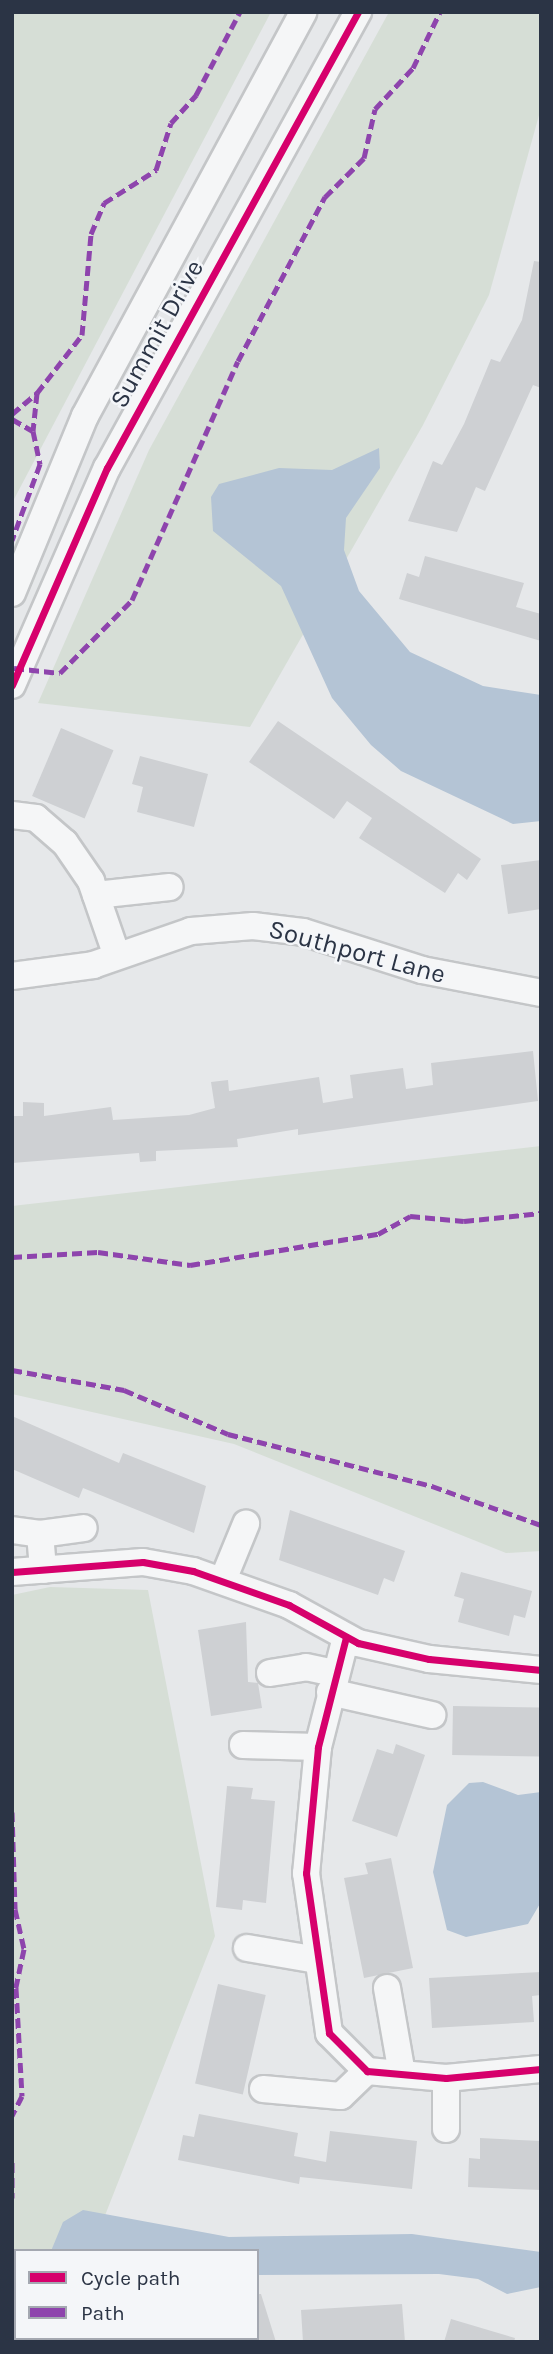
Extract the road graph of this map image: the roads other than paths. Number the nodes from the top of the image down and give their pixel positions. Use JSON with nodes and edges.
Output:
{"nodes":[{"id":1,"x":303,"y":12,"type":"edge"},
{"id":2,"x":358,"y":12,"type":"edge"},
{"id":3,"x":12,"y":594,"type":"edge"},
{"id":4,"x":44,"y":607,"type":"junction"},
{"id":5,"x":12,"y":685,"type":"edge"},
{"id":6,"x":12,"y":815,"type":"edge"},
{"id":7,"x":170,"y":887,"type":"dead end"},
{"id":8,"x":96,"y":895,"type":"junction"},
{"id":9,"x":117,"y":956,"type":"junction"},
{"id":10,"x":12,"y":976,"type":"edge"},
{"id":11,"x":541,"y":993,"type":"edge"},
{"id":12,"x":246,"y":1524,"type":"dead end"},
{"id":13,"x":84,"y":1528,"type":"dead end"},
{"id":14,"x":12,"y":1530,"type":"edge"},
{"id":15,"x":40,"y":1534,"type":"junction"},
{"id":16,"x":43,"y":1570,"type":"junction"},
{"id":17,"x":12,"y":1572,"type":"edge"},
{"id":18,"x":223,"y":1580,"type":"junction"},
{"id":19,"x":346,"y":1637,"type":"junction"},
{"id":20,"x":541,"y":1670,"type":"edge"},
{"id":21,"x":270,"y":1673,"type":"dead end"},
{"id":22,"x":333,"y":1683,"type":"junction"},
{"id":23,"x":432,"y":1715,"type":"dead end"},
{"id":24,"x":243,"y":1745,"type":"dead end"},
{"id":25,"x":318,"y":1748,"type":"junction"},
{"id":26,"x":247,"y":1948,"type":"dead end"},
{"id":27,"x":317,"y":1960,"type":"junction"},
{"id":28,"x":387,"y":1988,"type":"dead end"},
{"id":29,"x":541,"y":2069,"type":"edge"},
{"id":30,"x":367,"y":2071,"type":"junction"},
{"id":31,"x":402,"y":2074,"type":"junction"},
{"id":32,"x":446,"y":2078,"type":"junction"},
{"id":33,"x":263,"y":2089,"type":"dead end"},
{"id":34,"x":446,"y":2129,"type":"dead end"}],
"edges":[{"from":1,"to":3,"type":"street","name":"Summit Drive"},
{"from":2,"to":4,"type":"street","name":"Summit Drive"},
{"from":3,"to":4,"type":"street"},
{"from":4,"to":5,"type":"street","name":"Summit Drive"},
{"from":6,"to":8,"type":"street"},
{"from":7,"to":8,"type":"street"},
{"from":8,"to":9,"type":"street"},
{"from":9,"to":10,"type":"street","name":"Southport Lane"},
{"from":9,"to":11,"type":"street","name":"Southport Lane"},
{"from":12,"to":18,"type":"street"},
{"from":13,"to":15,"type":"street"},
{"from":14,"to":15,"type":"street"},
{"from":15,"to":16,"type":"street"},
{"from":16,"to":17,"type":"street"},
{"from":16,"to":18,"type":"street"},
{"from":18,"to":19,"type":"street"},
{"from":19,"to":20,"type":"street"},
{"from":19,"to":22,"type":"street"},
{"from":21,"to":22,"type":"street"},
{"from":22,"to":23,"type":"street"},
{"from":22,"to":25,"type":"street"},
{"from":24,"to":25,"type":"street"},
{"from":25,"to":27,"type":"street"},
{"from":26,"to":27,"type":"street"},
{"from":27,"to":30,"type":"street"},
{"from":28,"to":31,"type":"street"},
{"from":29,"to":32,"type":"street"},
{"from":30,"to":31,"type":"street"},
{"from":30,"to":33,"type":"street"},
{"from":31,"to":32,"type":"street"},
{"from":32,"to":34,"type":"street"}]}
